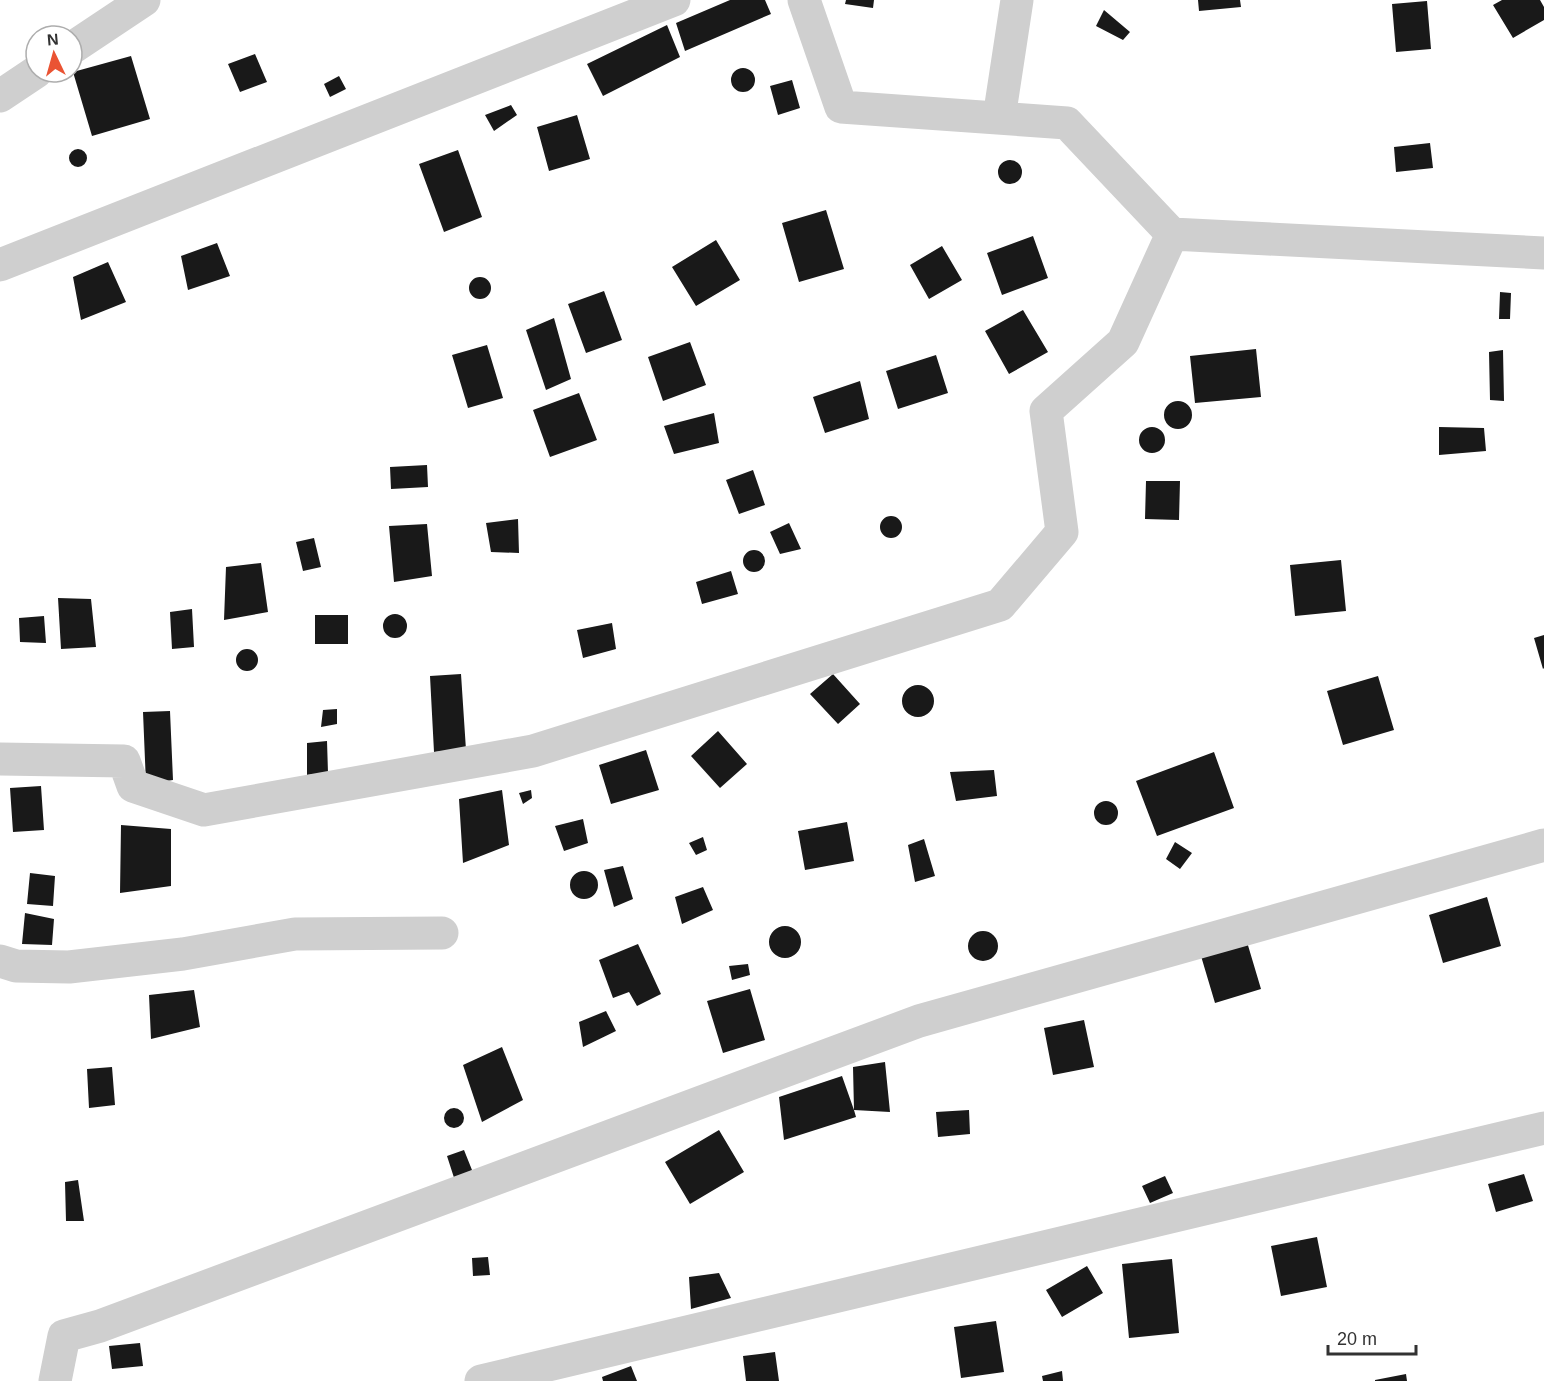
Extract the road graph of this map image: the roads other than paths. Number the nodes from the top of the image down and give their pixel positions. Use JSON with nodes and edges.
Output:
{"nodes":[{"id":1,"x":144,"y":0,"type":"edge"},
{"id":2,"x":675,"y":0,"type":"edge"},
{"id":3,"x":804,"y":0,"type":"edge"},
{"id":4,"x":1017,"y":0,"type":"edge"},
{"id":5,"x":84,"y":40,"type":"edge"},
{"id":6,"x":24,"y":80,"type":"edge"},
{"id":7,"x":0,"y":96,"type":"edge"},
{"id":8,"x":999,"y":118,"type":"junction"},
{"id":9,"x":1172,"y":234,"type":"junction"},
{"id":10,"x":1544,"y":253,"type":"edge"},
{"id":11,"x":0,"y":265,"type":"edge"},
{"id":12,"x":0,"y":759,"type":"edge"},
{"id":13,"x":1544,"y":845,"type":"edge"},
{"id":14,"x":442,"y":933,"type":"dead end"},
{"id":15,"x":0,"y":961,"type":"edge"},
{"id":16,"x":1544,"y":1128,"type":"edge"},
{"id":17,"x":56,"y":1381,"type":"edge"},
{"id":18,"x":481,"y":1381,"type":"edge"}],
"edges":[{"from":1,"to":5,"type":"street"},
{"from":2,"to":11,"type":"street"},
{"from":3,"to":8,"type":"street"},
{"from":4,"to":8,"type":"street"},
{"from":6,"to":7,"type":"street"},
{"from":8,"to":9,"type":"street"},
{"from":9,"to":10,"type":"street"},
{"from":9,"to":12,"type":"street"},
{"from":13,"to":17,"type":"street"},
{"from":14,"to":15,"type":"street"},
{"from":16,"to":18,"type":"street"}]}
